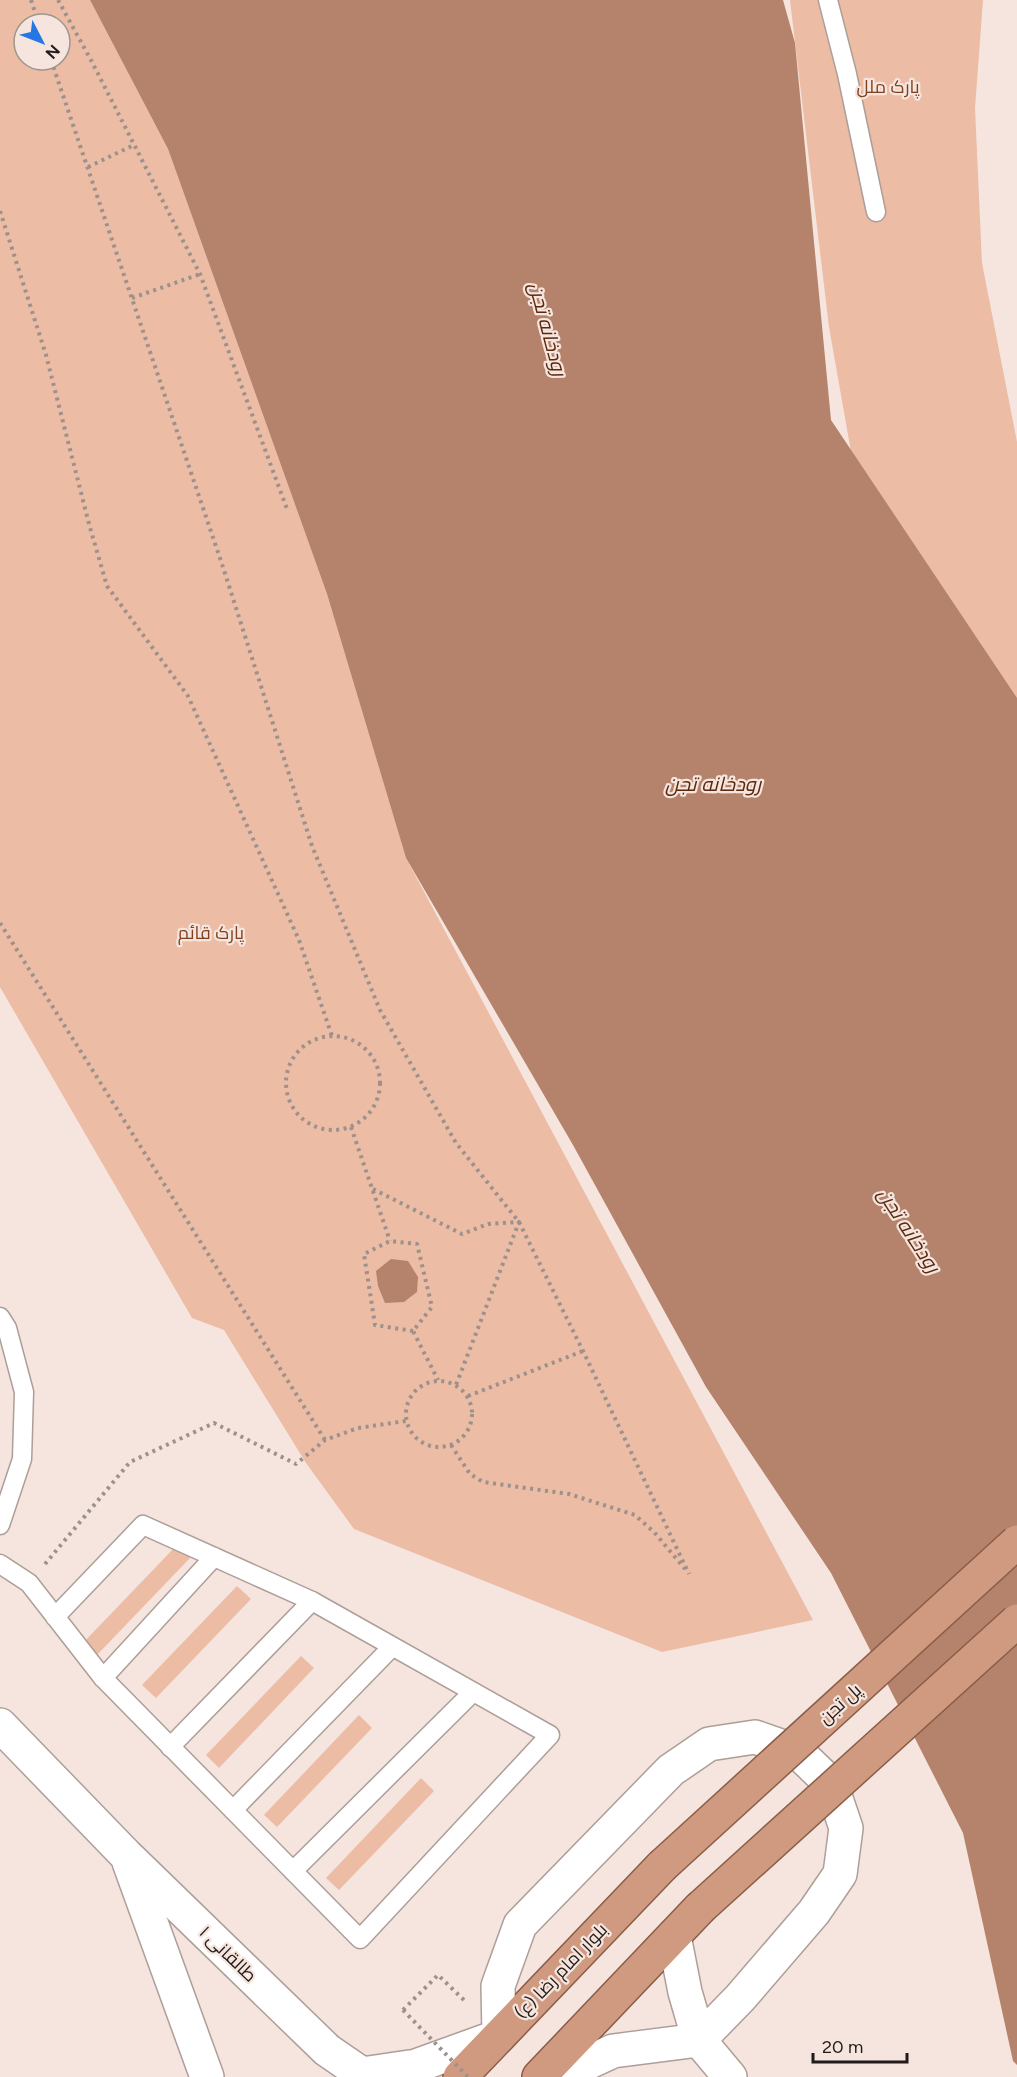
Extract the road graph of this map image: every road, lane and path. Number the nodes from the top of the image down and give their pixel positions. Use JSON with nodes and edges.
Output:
{"nodes":[{"id":1,"x":58,"y":0,"type":"edge"},
{"id":2,"x":828,"y":0,"type":"edge"},
{"id":3,"x":55,"y":72,"type":"edge"},
{"id":4,"x":134,"y":145,"type":"junction"},
{"id":5,"x":88,"y":167,"type":"junction"},
{"id":6,"x":0,"y":211,"type":"edge"},
{"id":7,"x":876,"y":212,"type":"dead end"},
{"id":8,"x":200,"y":274,"type":"junction"},
{"id":9,"x":132,"y":298,"type":"junction"},
{"id":10,"x":287,"y":509,"type":"dead end"},
{"id":11,"x":0,"y":924,"type":"edge"},
{"id":12,"x":332,"y":1036,"type":"junction"},
{"id":13,"x":351,"y":1127,"type":"junction"},
{"id":14,"x":373,"y":1189,"type":"junction"},
{"id":15,"x":519,"y":1222,"type":"junction"},
{"id":16,"x":390,"y":1241,"type":"junction"},
{"id":17,"x":0,"y":1317,"type":"edge"},
{"id":18,"x":413,"y":1331,"type":"junction"},
{"id":19,"x":584,"y":1351,"type":"junction"},
{"id":20,"x":438,"y":1380,"type":"junction"},
{"id":21,"x":456,"y":1385,"type":"junction"},
{"id":22,"x":468,"y":1396,"type":"junction"},
{"id":23,"x":406,"y":1421,"type":"junction"},
{"id":24,"x":325,"y":1440,"type":"junction"},
{"id":25,"x":451,"y":1445,"type":"junction"},
{"id":26,"x":0,"y":1525,"type":"edge"},
{"id":27,"x":1017,"y":1542,"type":"edge"},
{"id":28,"x":214,"y":1557,"type":"junction"},
{"id":29,"x":0,"y":1564,"type":"edge"},
{"id":30,"x":29,"y":1583,"type":"junction"},
{"id":31,"x":312,"y":1601,"type":"junction"},
{"id":32,"x":55,"y":1617,"type":"junction"},
{"id":33,"x":1017,"y":1621,"type":"edge"},
{"id":34,"x":393,"y":1647,"type":"junction"},
{"id":35,"x":104,"y":1678,"type":"junction"},
{"id":36,"x":473,"y":1692,"type":"junction"},
{"id":37,"x":0,"y":1725,"type":"edge"},
{"id":38,"x":170,"y":1747,"type":"junction"},
{"id":39,"x":232,"y":1810,"type":"junction"},
{"id":40,"x":126,"y":1855,"type":"junction"},
{"id":41,"x":662,"y":1866,"type":"joint"},
{"id":42,"x":293,"y":1871,"type":"junction"},
{"id":43,"x":674,"y":1936,"type":"junction"},
{"id":44,"x":438,"y":1975,"type":"dead end"},
{"id":45,"x":500,"y":2036,"type":"junction"},
{"id":46,"x":699,"y":2040,"type":"junction"},
{"id":47,"x":325,"y":2064,"type":"edge"},
{"id":48,"x":207,"y":2077,"type":"edge"},
{"id":49,"x":460,"y":2077,"type":"edge"},
{"id":50,"x":468,"y":2077,"type":"edge"},
{"id":51,"x":539,"y":2077,"type":"edge"},
{"id":52,"x":557,"y":2077,"type":"edge"},
{"id":53,"x":730,"y":2077,"type":"edge"}],
"edges":[{"from":1,"to":4,"type":"path"},
{"from":2,"to":7,"type":"lane"},
{"from":3,"to":5,"type":"path"},
{"from":4,"to":5,"type":"path"},
{"from":4,"to":8,"type":"path"},
{"from":5,"to":9,"type":"path"},
{"from":6,"to":12,"type":"path"},
{"from":8,"to":9,"type":"path"},
{"from":8,"to":10,"type":"path"},
{"from":9,"to":15,"type":"path"},
{"from":11,"to":24,"type":"path"},
{"from":12,"to":13,"type":"path"},
{"from":12,"to":13,"type":"path"},
{"from":13,"to":14,"type":"path"},
{"from":14,"to":15,"type":"path"},
{"from":14,"to":16,"type":"path"},
{"from":15,"to":19,"type":"path"},
{"from":15,"to":21,"type":"path"},
{"from":16,"to":18,"type":"path"},
{"from":16,"to":18,"type":"path"},
{"from":17,"to":26,"type":"lane"},
{"from":18,"to":20,"type":"path"},
{"from":19,"to":22,"type":"path"},
{"from":19,"to":25,"type":"path"},
{"from":20,"to":21,"type":"path"},
{"from":20,"to":23,"type":"path"},
{"from":21,"to":22,"type":"path"},
{"from":22,"to":25,"type":"path"},
{"from":23,"to":24,"type":"path"},
{"from":23,"to":25,"type":"path"},
{"from":24,"to":30,"type":"path"},
{"from":27,"to":41,"type":"highway","name":"پل تجن","bridge":true},
{"from":28,"to":31,"type":"lane"},
{"from":28,"to":32,"type":"lane"},
{"from":28,"to":35,"type":"lane"},
{"from":29,"to":30,"type":"lane"},
{"from":30,"to":32,"type":"lane"},
{"from":31,"to":34,"type":"lane"},
{"from":31,"to":38,"type":"lane"},
{"from":32,"to":35,"type":"lane"},
{"from":33,"to":43,"type":"highway","bridge":true},
{"from":34,"to":36,"type":"lane"},
{"from":34,"to":39,"type":"lane"},
{"from":35,"to":38,"type":"lane"},
{"from":36,"to":42,"type":"lane"},
{"from":36,"to":42,"type":"lane"},
{"from":37,"to":40,"type":"street","name":"طالقانی ۱"},
{"from":38,"to":39,"type":"lane"},
{"from":39,"to":42,"type":"lane"},
{"from":40,"to":47,"type":"street","name":"طالقانی ۱"},
{"from":40,"to":48,"type":"street"},
{"from":41,"to":45,"type":"highway","name":"بلوار امام رضا (ع)"},
{"from":43,"to":46,"type":"street"},
{"from":43,"to":51,"type":"highway"},
{"from":44,"to":50,"type":"path","bridge":true},
{"from":45,"to":46,"type":"street"},
{"from":45,"to":47,"type":"street","name":"طالقانی ۱"},
{"from":45,"to":49,"type":"highway","name":"بلوار امام رضا (ع)"},
{"from":46,"to":52,"type":"street"},
{"from":46,"to":53,"type":"street"}]}
